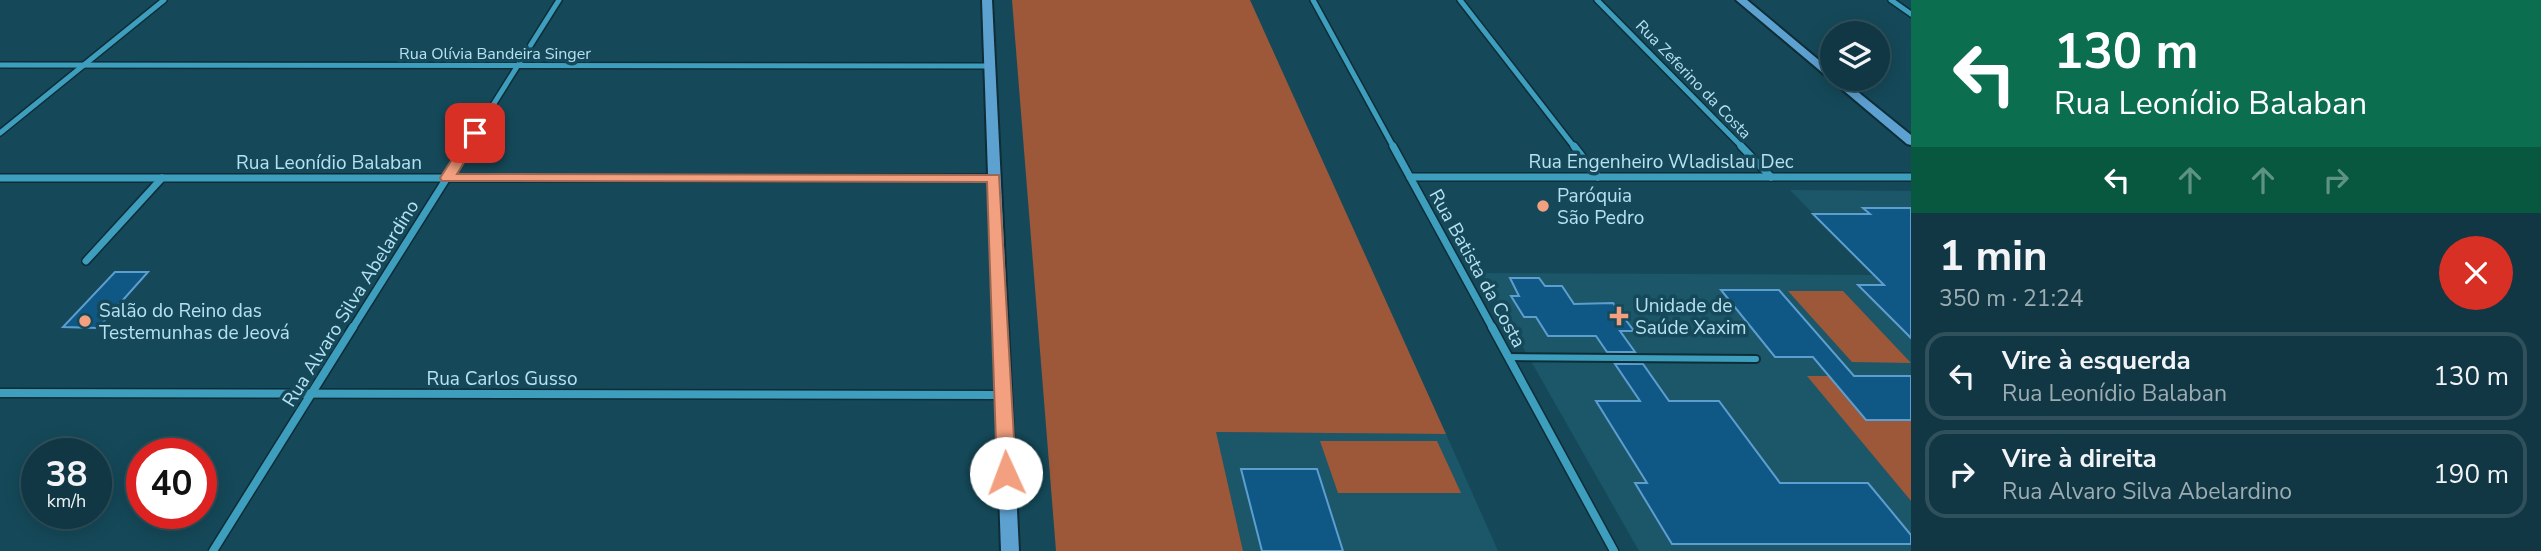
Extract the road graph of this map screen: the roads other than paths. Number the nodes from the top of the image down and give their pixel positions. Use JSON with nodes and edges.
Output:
{"nodes":[{"id":1,"x":164,"y":0,"type":"edge"},
{"id":2,"x":559,"y":0,"type":"edge"},
{"id":3,"x":987,"y":0,"type":"edge"},
{"id":4,"x":1313,"y":0,"type":"edge"},
{"id":5,"x":1460,"y":0,"type":"edge"},
{"id":6,"x":1597,"y":0,"type":"edge"},
{"id":7,"x":1741,"y":0,"type":"edge"},
{"id":8,"x":1891,"y":0,"type":"edge"},
{"id":9,"x":1911,"y":14,"type":"edge"},
{"id":10,"x":0,"y":65,"type":"edge"},
{"id":11,"x":83,"y":65,"type":"junction"},
{"id":12,"x":1820,"y":65,"type":"edge"},
{"id":13,"x":518,"y":66,"type":"junction"},
{"id":14,"x":989,"y":66,"type":"junction"},
{"id":15,"x":1851,"y":91,"type":"edge"},
{"id":16,"x":0,"y":133,"type":"edge"},
{"id":17,"x":1911,"y":141,"type":"edge"},
{"id":18,"x":1410,"y":177,"type":"junction"},
{"id":19,"x":1598,"y":177,"type":"junction"},
{"id":20,"x":1771,"y":177,"type":"junction"},
{"id":21,"x":1911,"y":177,"type":"edge"},
{"id":22,"x":0,"y":178,"type":"edge"},
{"id":23,"x":162,"y":178,"type":"junction"},
{"id":24,"x":447,"y":178,"type":"junction"},
{"id":25,"x":994,"y":178,"type":"junction"},
{"id":26,"x":86,"y":261,"type":"dead end"},
{"id":27,"x":1508,"y":357,"type":"junction"},
{"id":28,"x":1756,"y":359,"type":"dead end"},
{"id":29,"x":0,"y":393,"type":"edge"},
{"id":30,"x":312,"y":394,"type":"junction"},
{"id":31,"x":1003,"y":395,"type":"junction"},
{"id":32,"x":213,"y":551,"type":"edge"},
{"id":33,"x":1010,"y":551,"type":"edge"},
{"id":34,"x":1614,"y":551,"type":"edge"}],
"edges":[{"from":1,"to":11,"type":"street"},
{"from":2,"to":13,"type":"street","name":"Rua Alvaro Silva Abelardino"},
{"from":3,"to":14,"type":"street"},
{"from":4,"to":18,"type":"street","name":"Rua Batista da Costa"},
{"from":5,"to":19,"type":"street"},
{"from":6,"to":20,"type":"street","name":"Rua Zeferino da Costa"},
{"from":7,"to":12,"type":"street"},
{"from":8,"to":9,"type":"street"},
{"from":10,"to":11,"type":"street","name":"Rua Olívia Bandeira Singer"},
{"from":11,"to":13,"type":"street","name":"Rua Olívia Bandeira Singer"},
{"from":11,"to":16,"type":"street"},
{"from":13,"to":14,"type":"street","name":"Rua Olívia Bandeira Singer"},
{"from":13,"to":24,"type":"street","name":"Rua Alvaro Silva Abelardino"},
{"from":14,"to":25,"type":"street"},
{"from":15,"to":17,"type":"street"},
{"from":18,"to":19,"type":"street","name":"Rua Engenheiro Wladislau Dec"},
{"from":18,"to":27,"type":"street","name":"Rua Batista da Costa"},
{"from":19,"to":20,"type":"street","name":"Rua Engenheiro Wladislau Dec"},
{"from":20,"to":21,"type":"street","name":"Rua Engenheiro Wladislau Dec"},
{"from":22,"to":23,"type":"street","name":"Rua Leonídio Balaban"},
{"from":23,"to":24,"type":"street","name":"Rua Leonídio Balaban"},
{"from":23,"to":26,"type":"street"},
{"from":24,"to":25,"type":"street","name":"Rua Leonídio Balaban"},
{"from":24,"to":30,"type":"street","name":"Rua Alvaro Silva Abelardino"},
{"from":25,"to":31,"type":"street"},
{"from":27,"to":28,"type":"lane"},
{"from":27,"to":34,"type":"street","name":"Rua Batista da Costa"},
{"from":29,"to":30,"type":"street","name":"Rua Carlos Gusso"},
{"from":30,"to":31,"type":"street","name":"Rua Carlos Gusso"},
{"from":30,"to":32,"type":"street","name":"Rua Alvaro Silva Abelardino"},
{"from":31,"to":33,"type":"street"}]}
